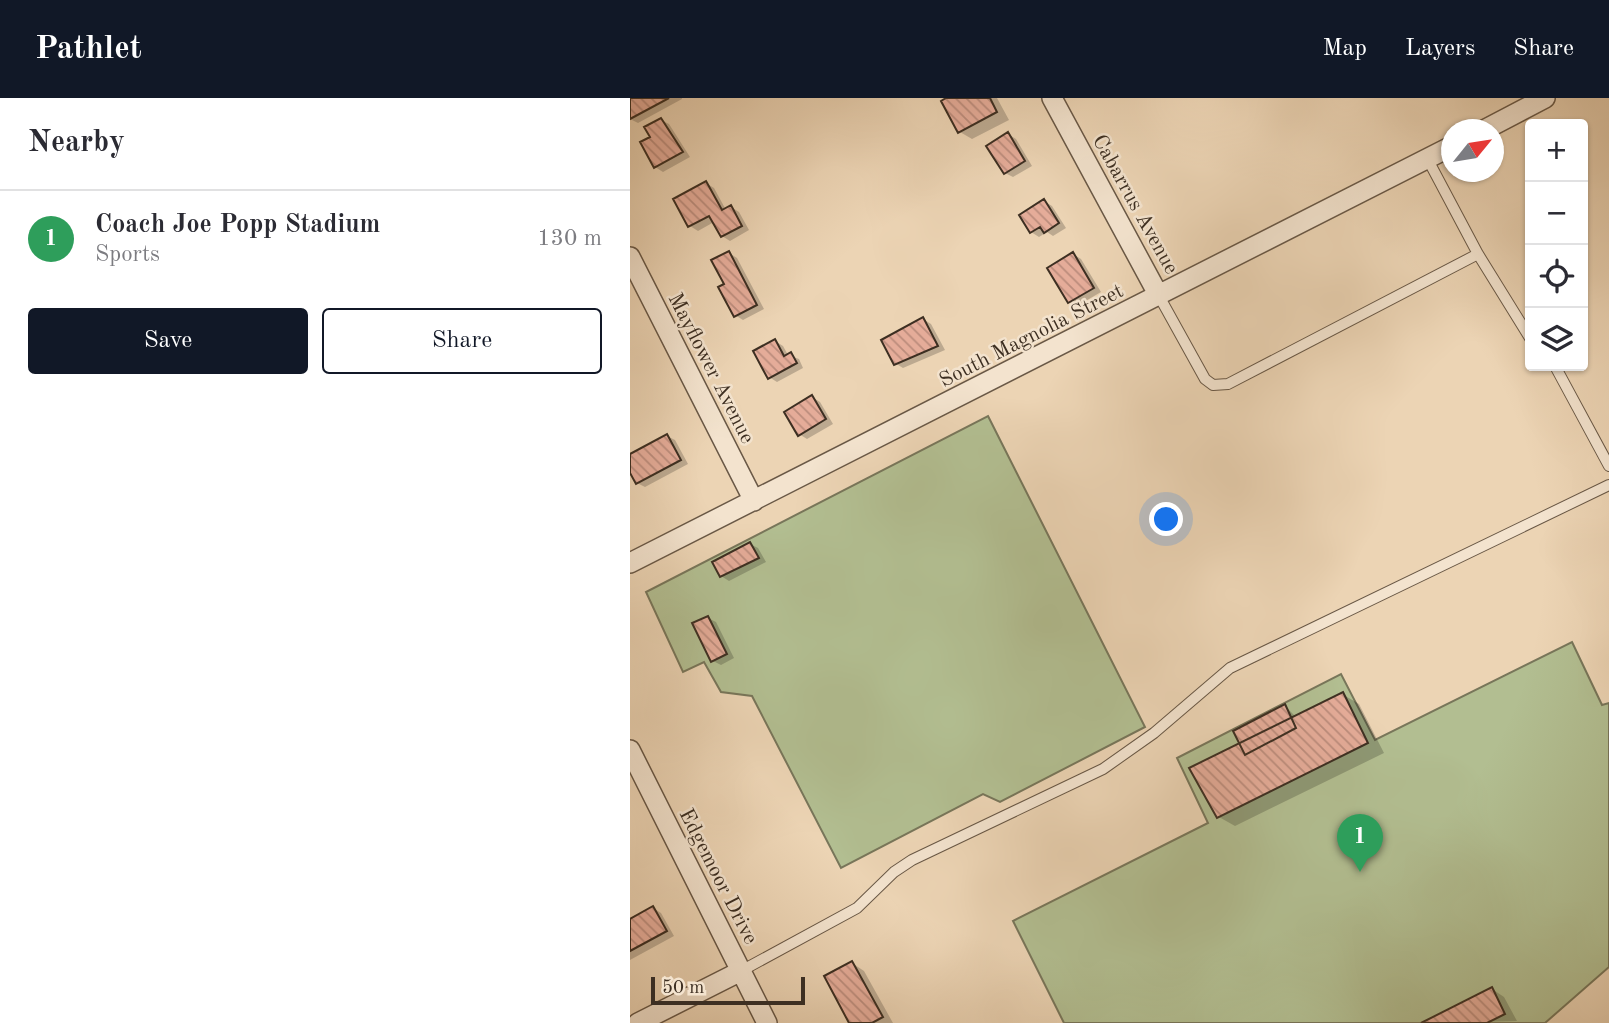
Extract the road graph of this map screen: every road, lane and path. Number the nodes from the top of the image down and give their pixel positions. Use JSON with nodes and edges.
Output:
{"nodes":[{"id":1,"x":1052,"y":98,"type":"edge"},
{"id":2,"x":1545,"y":98,"type":"edge"},
{"id":3,"x":1504,"y":120,"type":"edge"},
{"id":4,"x":1441,"y":151,"type":"edge"},
{"id":5,"x":1427,"y":158,"type":"junction"},
{"id":6,"x":1478,"y":254,"type":"junction"},
{"id":7,"x":630,"y":257,"type":"edge"},
{"id":8,"x":1160,"y":296,"type":"junction"},
{"id":9,"x":1525,"y":330,"type":"edge"},
{"id":10,"x":1558,"y":371,"type":"edge"},
{"id":11,"x":1609,"y":466,"type":"edge"},
{"id":12,"x":1609,"y":485,"type":"edge"},
{"id":13,"x":754,"y":500,"type":"junction"},
{"id":14,"x":630,"y":563,"type":"edge"},
{"id":15,"x":630,"y":750,"type":"edge"},
{"id":16,"x":741,"y":971,"type":"junction"},
{"id":17,"x":638,"y":1023,"type":"edge"},
{"id":18,"x":767,"y":1023,"type":"edge"}],
"edges":[{"from":1,"to":8,"type":"street","name":"Cabarrus Avenue"},
{"from":2,"to":3,"type":"street"},
{"from":4,"to":5,"type":"street","name":"South Magnolia Street"},
{"from":5,"to":6,"type":"lane"},
{"from":5,"to":8,"type":"street","name":"South Magnolia Street"},
{"from":6,"to":8,"type":"lane"},
{"from":6,"to":9,"type":"lane"},
{"from":7,"to":13,"type":"street","name":"Mayflower Avenue"},
{"from":8,"to":13,"type":"street","name":"South Magnolia Street"},
{"from":10,"to":11,"type":"lane"},
{"from":12,"to":16,"type":"lane"},
{"from":13,"to":14,"type":"street","name":"South Magnolia Street"},
{"from":15,"to":16,"type":"street","name":"Edgemoor Drive"},
{"from":16,"to":17,"type":"street"},
{"from":16,"to":18,"type":"street","name":"Edgemoor Drive"}]}
